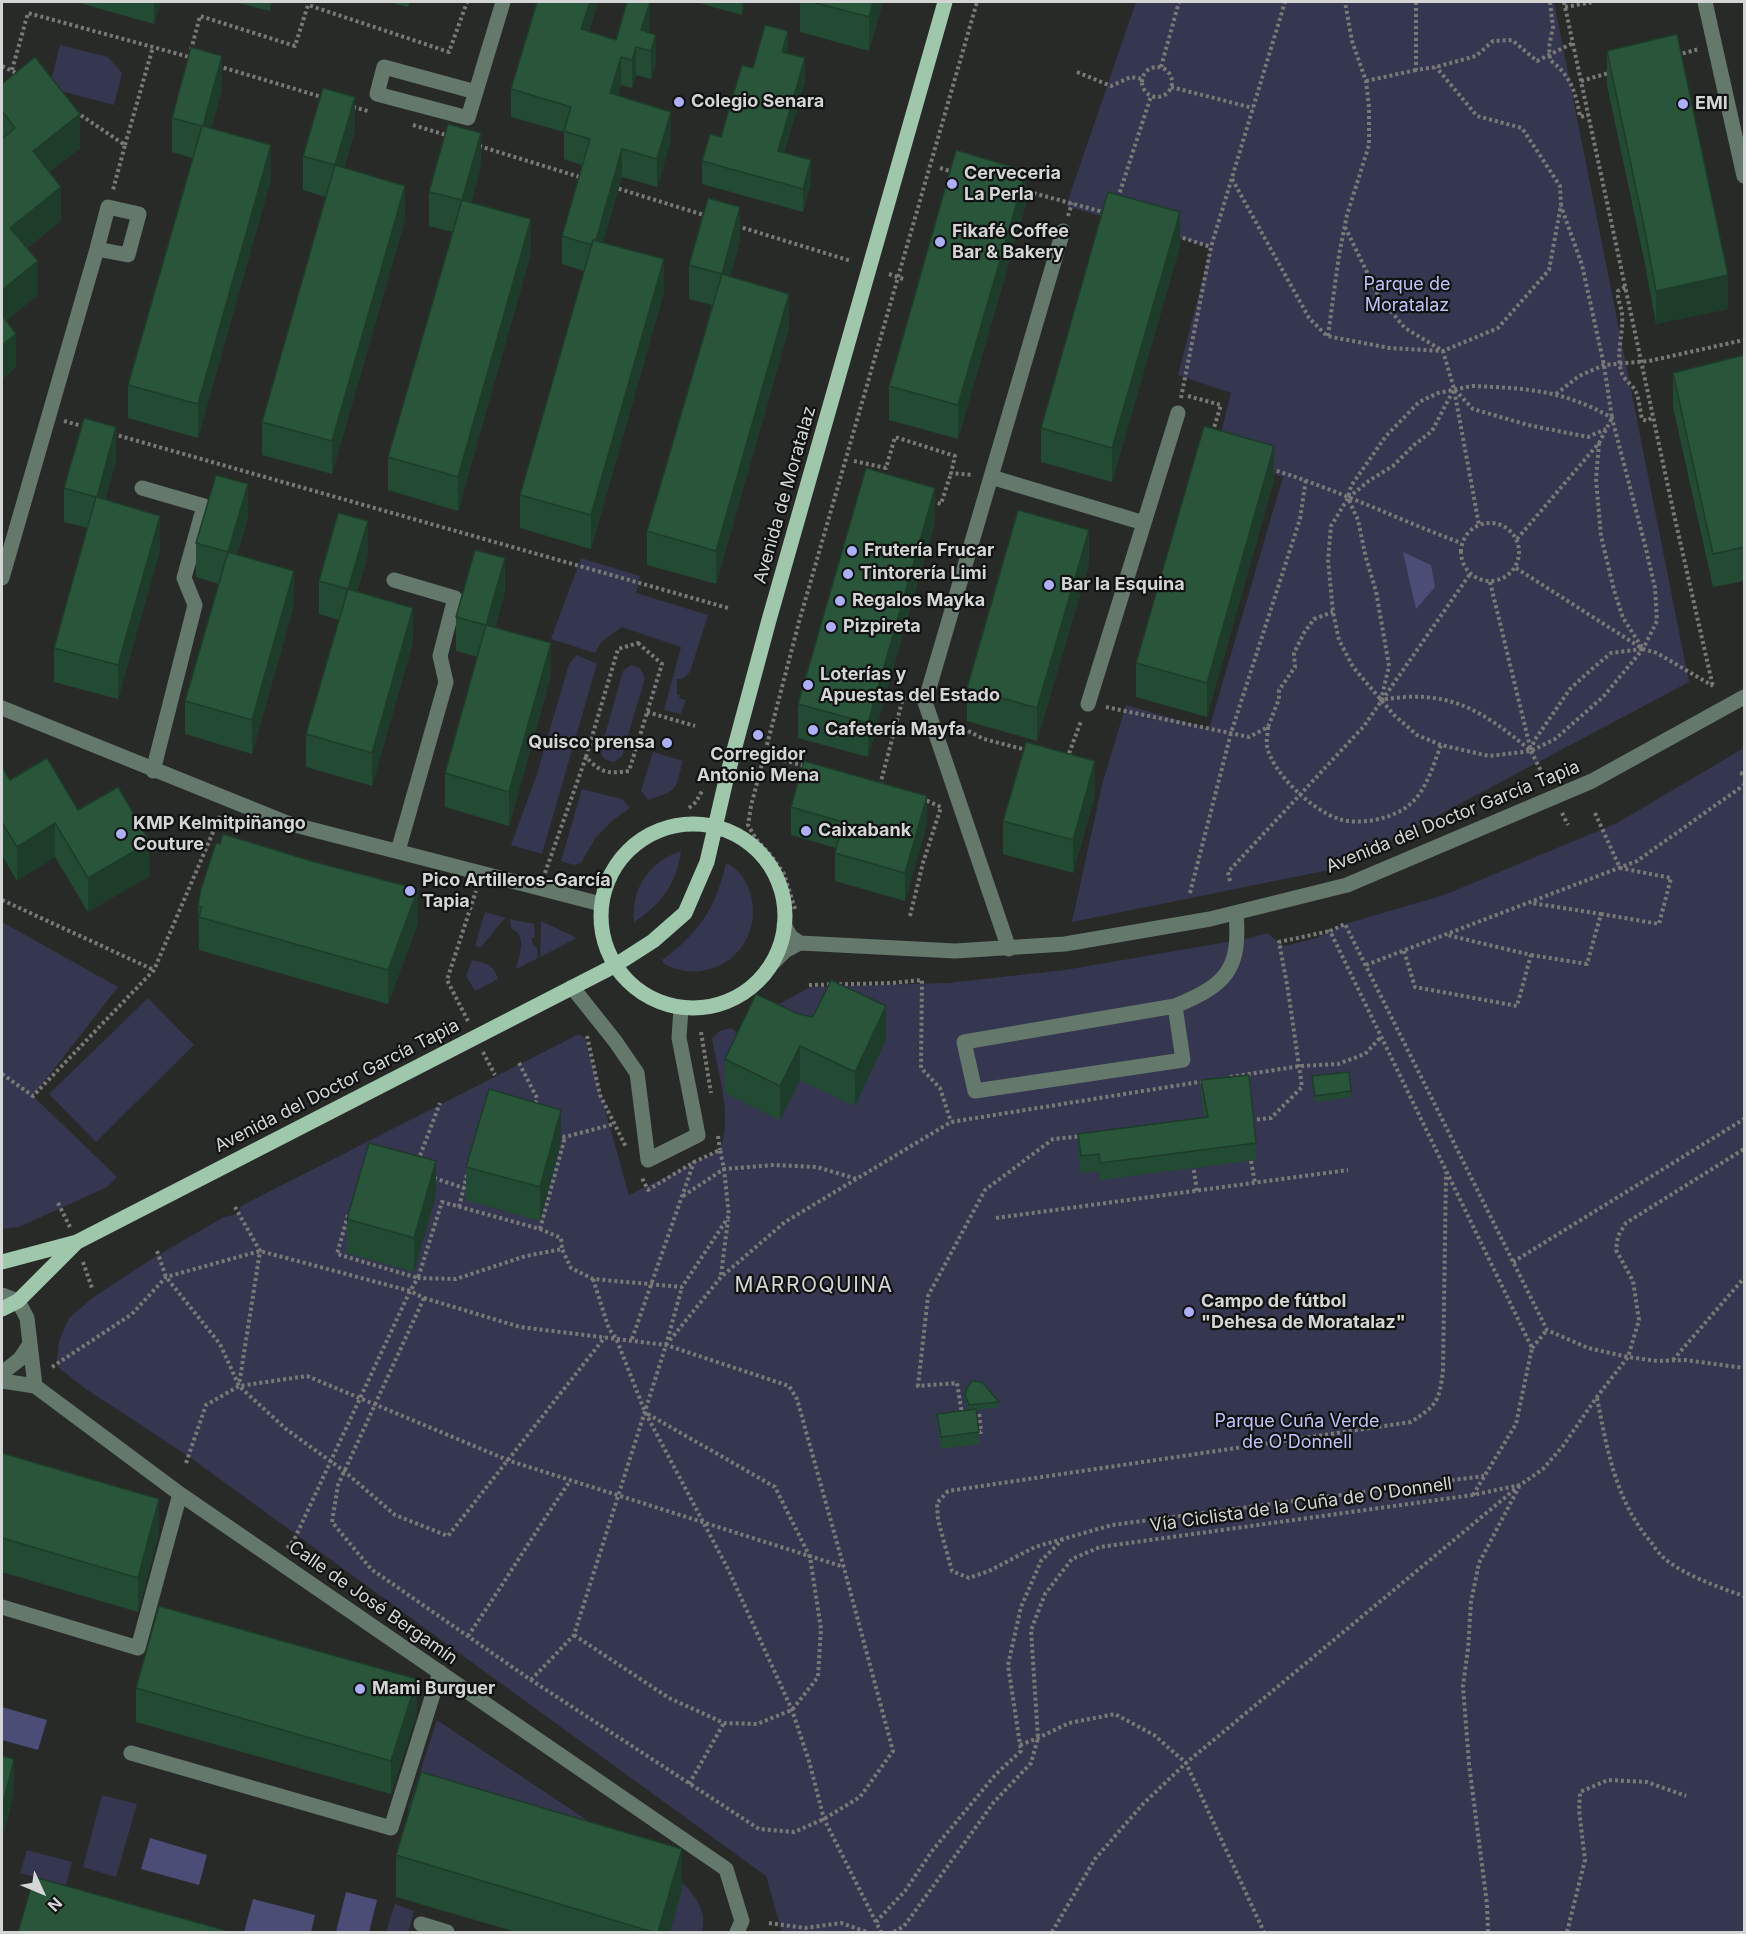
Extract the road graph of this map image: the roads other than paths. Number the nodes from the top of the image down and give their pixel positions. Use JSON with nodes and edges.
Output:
{"nodes":[{"id":1,"x":503,"y":2,"type":"edge"},
{"id":2,"x":945,"y":2,"type":"edge"},
{"id":3,"x":1705,"y":2,"type":"edge"},
{"id":4,"x":476,"y":92,"type":"junction"},
{"id":5,"x":1744,"y":176,"type":"edge"},
{"id":6,"x":1063,"y":231,"type":"dead end"},
{"id":7,"x":97,"y":249,"type":"junction"},
{"id":8,"x":1178,"y":412,"type":"road end"},
{"id":9,"x":991,"y":477,"type":"junction"},
{"id":10,"x":142,"y":488,"type":"dead end"},
{"id":11,"x":1144,"y":523,"type":"junction"},
{"id":12,"x":2,"y":578,"type":"edge"},
{"id":13,"x":394,"y":580,"type":"dead end"},
{"id":14,"x":1744,"y":697,"type":"edge"},
{"id":15,"x":1088,"y":704,"type":"road end"},
{"id":16,"x":2,"y":708,"type":"edge"},
{"id":17,"x":153,"y":771,"type":"junction"},
{"id":18,"x":714,"y":825,"type":"junction"},
{"id":19,"x":398,"y":851,"type":"junction"},
{"id":20,"x":601,"y":904,"type":"junction"},
{"id":21,"x":1236,"y":913,"type":"junction"},
{"id":22,"x":784,"y":925,"type":"junction"},
{"id":23,"x":800,"y":943,"type":"junction"},
{"id":24,"x":1008,"y":949,"type":"junction"},
{"id":25,"x":773,"y":963,"type":"junction"},
{"id":26,"x":614,"y":966,"type":"junction"},
{"id":27,"x":572,"y":987,"type":"junction"},
{"id":28,"x":1175,"y":1006,"type":"junction"},
{"id":29,"x":681,"y":1008,"type":"junction"},
{"id":30,"x":77,"y":1242,"type":"junction"},
{"id":31,"x":2,"y":1262,"type":"edge"},
{"id":32,"x":2,"y":1295,"type":"edge"},
{"id":33,"x":18,"y":1301,"type":"junction"},
{"id":34,"x":2,"y":1310,"type":"edge"},
{"id":35,"x":30,"y":1344,"type":"junction"},
{"id":36,"x":2,"y":1373,"type":"edge"},
{"id":37,"x":2,"y":1381,"type":"edge"},
{"id":38,"x":35,"y":1386,"type":"junction"},
{"id":39,"x":180,"y":1494,"type":"junction"},
{"id":40,"x":2,"y":1607,"type":"edge"},
{"id":41,"x":440,"y":1672,"type":"junction"},
{"id":42,"x":131,"y":1753,"type":"dead end"},
{"id":43,"x":421,"y":1924,"type":"dead end"},
{"id":44,"x":447,"y":1932,"type":"edge"},
{"id":45,"x":737,"y":1932,"type":"edge"}],
"edges":[{"from":1,"to":4,"type":"street"},
{"from":2,"to":18,"type":"main road","name":"Avenida de Moratalaz"},
{"from":3,"to":5,"type":"street"},
{"from":4,"to":4,"type":"street"},
{"from":6,"to":9,"type":"street"},
{"from":7,"to":7,"type":"street"},
{"from":7,"to":12,"type":"street"},
{"from":8,"to":11,"type":"street"},
{"from":9,"to":11,"type":"street"},
{"from":9,"to":24,"type":"street"},
{"from":10,"to":17,"type":"street"},
{"from":11,"to":15,"type":"street"},
{"from":13,"to":19,"type":"street"},
{"from":14,"to":21,"type":"street","name":"Avenida del Doctor García Tapia"},
{"from":16,"to":17,"type":"street"},
{"from":17,"to":19,"type":"street"},
{"from":18,"to":20,"type":"main road"},
{"from":18,"to":22,"type":"main road"},
{"from":18,"to":26,"type":"main road","name":"Avenida de Moratalaz"},
{"from":19,"to":20,"type":"street"},
{"from":20,"to":26,"type":"main road"},
{"from":21,"to":24,"type":"street","name":"Avenida del Doctor García Tapia"},
{"from":21,"to":28,"type":"street"},
{"from":22,"to":23,"type":"street"},
{"from":22,"to":25,"type":"main road"},
{"from":23,"to":24,"type":"street","name":"Avenida del Doctor García Tapia"},
{"from":23,"to":25,"type":"street"},
{"from":25,"to":29,"type":"main road"},
{"from":26,"to":27,"type":"main road","name":"Avenida del Doctor García Tapia"},
{"from":26,"to":29,"type":"main road"},
{"from":27,"to":29,"type":"street"},
{"from":27,"to":30,"type":"main road","name":"Avenida del Doctor García Tapia"},
{"from":28,"to":28,"type":"street"},
{"from":30,"to":31,"type":"main road","name":"Avenida del Doctor García Tapia"},
{"from":30,"to":33,"type":"main road","name":"Avenida del Doctor García Tapia"},
{"from":32,"to":33,"type":"street"},
{"from":33,"to":34,"type":"main road","name":"Avenida del Doctor García Tapia"},
{"from":33,"to":35,"type":"street"},
{"from":35,"to":36,"type":"street"},
{"from":35,"to":38,"type":"street"},
{"from":37,"to":38,"type":"street","name":"Calle de José Bergamín"},
{"from":38,"to":39,"type":"street","name":"Calle de José Bergamín"},
{"from":39,"to":40,"type":"street"},
{"from":39,"to":41,"type":"street","name":"Calle de José Bergamín"},
{"from":41,"to":42,"type":"street"},
{"from":41,"to":45,"type":"street","name":"Calle de José Bergamín"},
{"from":43,"to":44,"type":"street"}]}
